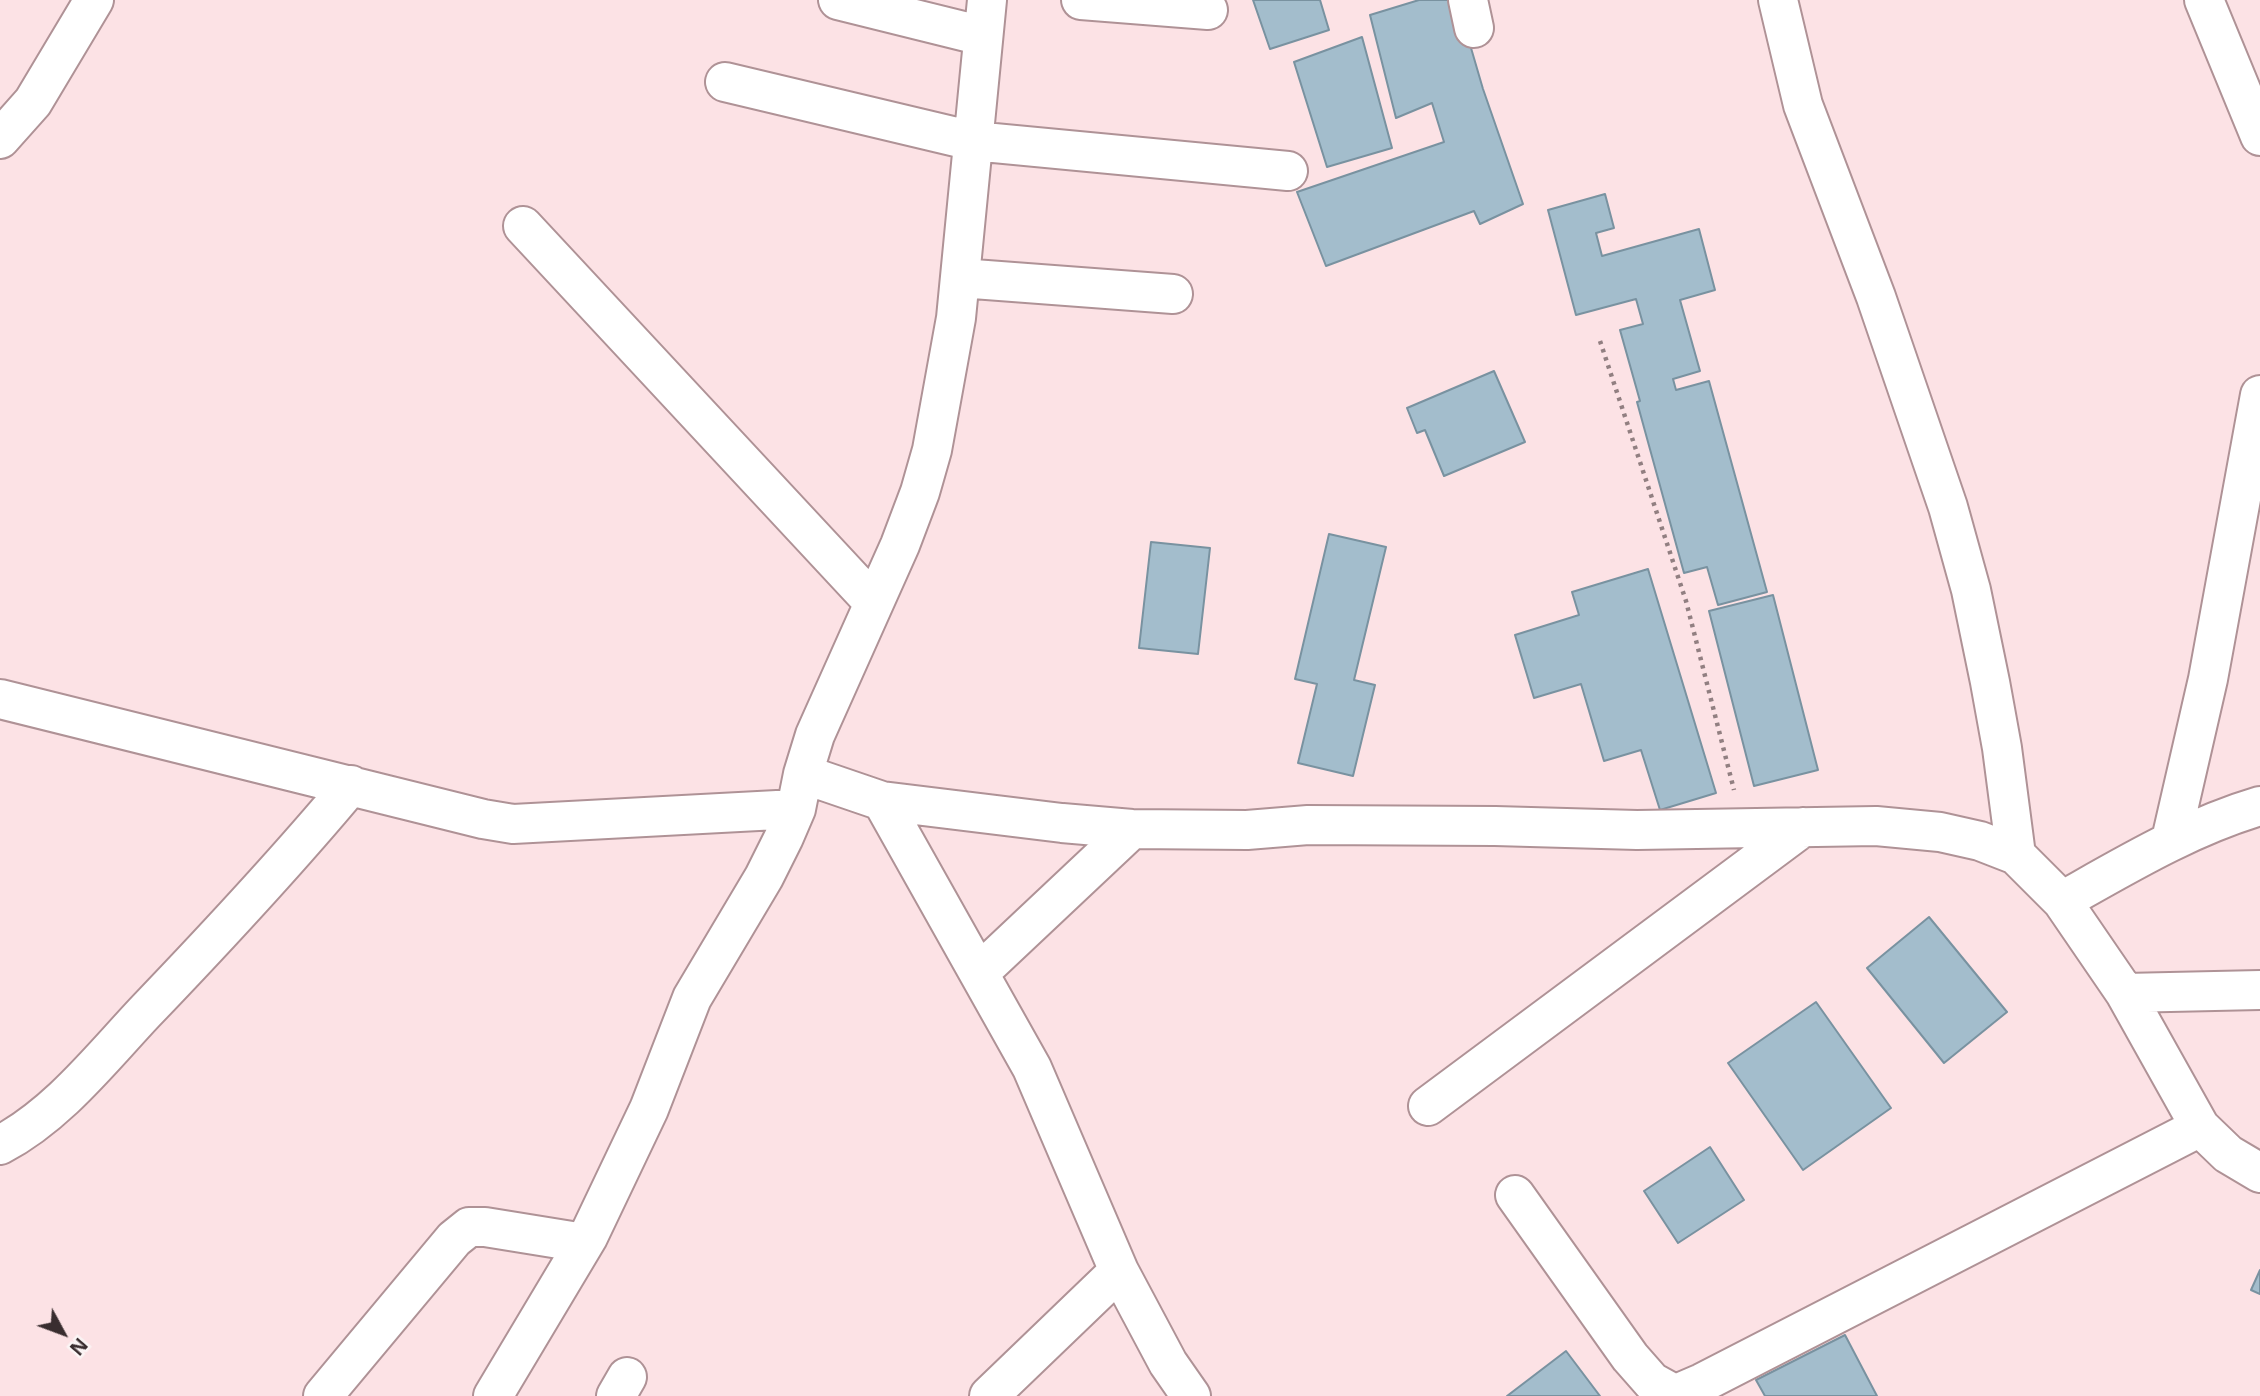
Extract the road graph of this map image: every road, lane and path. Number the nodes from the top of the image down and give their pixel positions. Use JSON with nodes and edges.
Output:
{"nodes":[{"id":1,"x":94,"y":0,"type":"edge"},
{"id":2,"x":838,"y":0,"type":"edge"},
{"id":3,"x":1081,"y":0,"type":"edge"},
{"id":4,"x":1778,"y":0,"type":"edge"},
{"id":5,"x":2204,"y":0,"type":"edge"},
{"id":6,"x":1208,"y":10,"type":"dead end"},
{"id":7,"x":985,"y":18,"type":"edge"},
{"id":8,"x":725,"y":82,"type":"dead end"},
{"id":9,"x":2260,"y":136,"type":"edge"},
{"id":10,"x":0,"y":139,"type":"edge"},
{"id":11,"x":973,"y":141,"type":"junction"},
{"id":12,"x":1287,"y":171,"type":"dead end"},
{"id":13,"x":523,"y":226,"type":"dead end"},
{"id":14,"x":960,"y":278,"type":"junction"},
{"id":15,"x":1173,"y":294,"type":"dead end"},
{"id":16,"x":1600,"y":341,"type":"dead end"},
{"id":17,"x":2260,"y":395,"type":"edge"},
{"id":18,"x":874,"y":603,"type":"junction"},
{"id":19,"x":0,"y":699,"type":"edge"},
{"id":20,"x":351,"y":785,"type":"junction"},
{"id":21,"x":799,"y":792,"type":"junction"},
{"id":22,"x":882,"y":801,"type":"junction"},
{"id":23,"x":2260,"y":806,"type":"edge"},
{"id":24,"x":1803,"y":827,"type":"junction"},
{"id":25,"x":1742,"y":828,"type":"junction"},
{"id":26,"x":1132,"y":829,"type":"junction"},
{"id":27,"x":2171,"y":840,"type":"junction"},
{"id":28,"x":2016,"y":855,"type":"junction"},
{"id":29,"x":2062,"y":901,"type":"junction"},
{"id":30,"x":979,"y":973,"type":"junction"},
{"id":31,"x":2260,"y":990,"type":"edge"},
{"id":32,"x":2125,"y":993,"type":"junction"},
{"id":33,"x":1428,"y":1106,"type":"dead end"},
{"id":34,"x":2200,"y":1127,"type":"junction"},
{"id":35,"x":0,"y":1146,"type":"edge"},
{"id":36,"x":2260,"y":1173,"type":"edge"},
{"id":37,"x":1515,"y":1195,"type":"dead end"},
{"id":38,"x":584,"y":1243,"type":"junction"},
{"id":39,"x":1119,"y":1271,"type":"junction"},
{"id":40,"x":323,"y":1396,"type":"edge"},
{"id":41,"x":493,"y":1396,"type":"edge"},
{"id":42,"x":989,"y":1396,"type":"edge"},
{"id":43,"x":1191,"y":1396,"type":"edge"}],
"edges":[{"from":1,"to":10,"type":"street"},
{"from":2,"to":7,"type":"street"},
{"from":3,"to":6,"type":"street"},
{"from":4,"to":28,"type":"street"},
{"from":5,"to":9,"type":"street"},
{"from":7,"to":11,"type":"street"},
{"from":8,"to":11,"type":"street"},
{"from":11,"to":12,"type":"street"},
{"from":11,"to":14,"type":"street"},
{"from":13,"to":18,"type":"street"},
{"from":14,"to":15,"type":"street"},
{"from":14,"to":18,"type":"street"},
{"from":16,"to":25,"type":"path"},
{"from":17,"to":27,"type":"street"},
{"from":18,"to":21,"type":"street"},
{"from":19,"to":20,"type":"street"},
{"from":20,"to":21,"type":"street"},
{"from":20,"to":35,"type":"street"},
{"from":21,"to":22,"type":"street"},
{"from":21,"to":38,"type":"street"},
{"from":22,"to":26,"type":"street"},
{"from":22,"to":30,"type":"street"},
{"from":23,"to":27,"type":"street"},
{"from":24,"to":25,"type":"street"},
{"from":24,"to":28,"type":"street"},
{"from":24,"to":33,"type":"street"},
{"from":25,"to":26,"type":"street"},
{"from":26,"to":30,"type":"street"},
{"from":27,"to":29,"type":"street"},
{"from":28,"to":29,"type":"street"},
{"from":29,"to":32,"type":"street"},
{"from":30,"to":39,"type":"street"},
{"from":31,"to":32,"type":"street"},
{"from":32,"to":34,"type":"street"},
{"from":34,"to":36,"type":"street"},
{"from":34,"to":37,"type":"street"},
{"from":38,"to":40,"type":"street"},
{"from":38,"to":41,"type":"street"},
{"from":39,"to":42,"type":"street"},
{"from":39,"to":43,"type":"street"}]}
